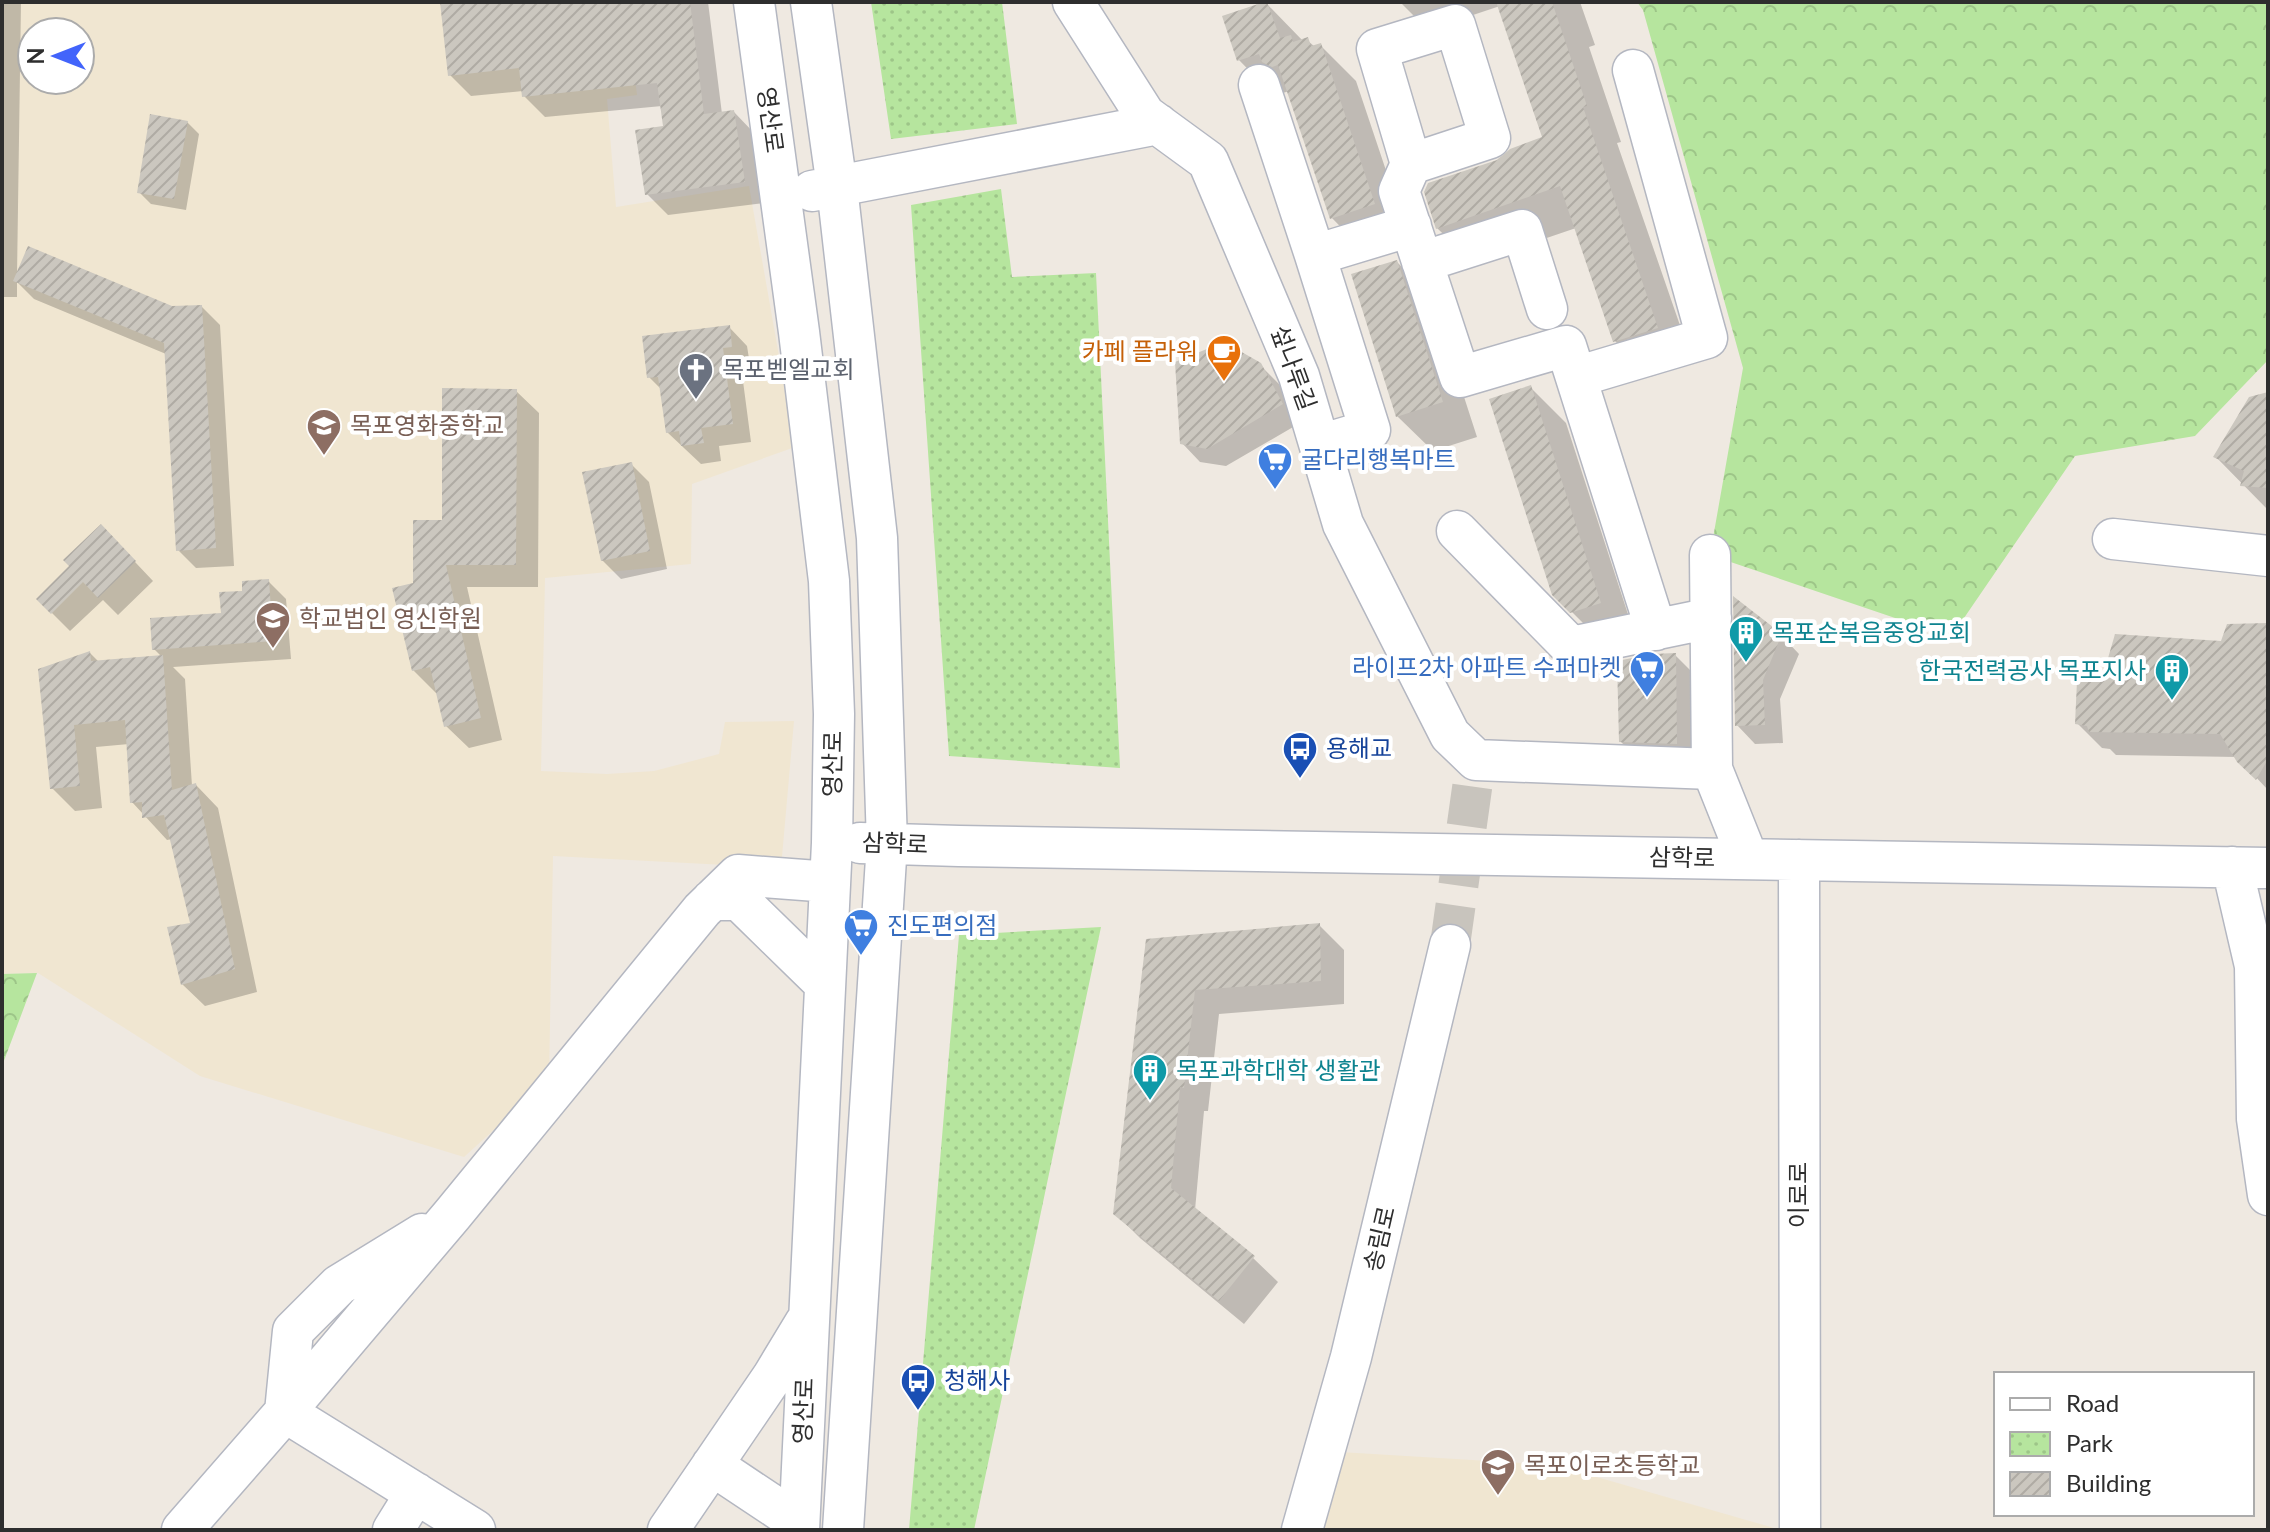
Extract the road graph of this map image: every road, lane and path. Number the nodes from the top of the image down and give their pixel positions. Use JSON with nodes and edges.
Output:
{"nodes":[{"id":1,"x":754,"y":2,"type":"edge"},
{"id":2,"x":811,"y":2,"type":"edge"},
{"id":3,"x":1073,"y":2,"type":"edge"},
{"id":4,"x":1633,"y":70,"type":"dead end"},
{"id":5,"x":1259,"y":85,"type":"dead end"},
{"id":6,"x":1158,"y":124,"type":"junction"},
{"id":7,"x":1411,"y":164,"type":"dead end"},
{"id":8,"x":837,"y":187,"type":"junction"},
{"id":9,"x":781,"y":197,"type":"junction"},
{"id":10,"x":1416,"y":244,"type":"junction"},
{"id":11,"x":1315,"y":255,"type":"junction"},
{"id":12,"x":1547,"y":309,"type":"dead end"},
{"id":13,"x":1576,"y":377,"type":"junction"},
{"id":14,"x":1320,"y":445,"type":"junction"},
{"id":15,"x":1457,"y":531,"type":"dead end"},
{"id":16,"x":2113,"y":539,"type":"dead end"},
{"id":17,"x":1710,"y":555,"type":"dead end"},
{"id":18,"x":2268,"y":556,"type":"edge"},
{"id":19,"x":1711,"y":618,"type":"junction"},
{"id":20,"x":1656,"y":630,"type":"junction"},
{"id":21,"x":1712,"y":769,"type":"junction"},
{"id":22,"x":832,"y":843,"type":"junction"},
{"id":23,"x":887,"y":843,"type":"junction"},
{"id":24,"x":1748,"y":859,"type":"junction"},
{"id":25,"x":1799,"y":860,"type":"junction"},
{"id":26,"x":2250,"y":867,"type":"edge"},
{"id":27,"x":830,"y":882,"type":"junction"},
{"id":28,"x":712,"y":900,"type":"junction"},
{"id":29,"x":1450,"y":945,"type":"tunnel mouth"},
{"id":30,"x":825,"y":984,"type":"junction"},
{"id":31,"x":2268,"y":1195,"type":"edge"},
{"id":32,"x":807,"y":1319,"type":"junction"},
{"id":33,"x":285,"y":1412,"type":"junction"},
{"id":34,"x":712,"y":1465,"type":"junction"},
{"id":35,"x":416,"y":1493,"type":"junction"},
{"id":36,"x":799,"y":1527,"type":"edge"},
{"id":37,"x":182,"y":1530,"type":"edge"},
{"id":38,"x":393,"y":1530,"type":"edge"},
{"id":39,"x":475,"y":1530,"type":"edge"},
{"id":40,"x":668,"y":1530,"type":"edge"},
{"id":41,"x":843,"y":1530,"type":"edge"},
{"id":42,"x":1302,"y":1530,"type":"edge"},
{"id":43,"x":1800,"y":1530,"type":"edge"}],
"edges":[{"from":1,"to":9,"type":"street","name":"영산로"},
{"from":2,"to":8,"type":"street","name":"영산로"},
{"from":3,"to":6,"type":"street","name":"섶나루길"},
{"from":4,"to":13,"type":"street"},
{"from":5,"to":11,"type":"street"},
{"from":6,"to":8,"type":"street"},
{"from":6,"to":14,"type":"street","name":"섶나루길"},
{"from":7,"to":10,"type":"street"},
{"from":8,"to":9,"type":"street"},
{"from":8,"to":23,"type":"street","name":"영산로"},
{"from":9,"to":22,"type":"street","name":"영산로"},
{"from":10,"to":11,"type":"street"},
{"from":10,"to":12,"type":"street"},
{"from":10,"to":13,"type":"street"},
{"from":11,"to":14,"type":"street"},
{"from":13,"to":20,"type":"street"},
{"from":14,"to":21,"type":"street","name":"섶나루길"},
{"from":15,"to":20,"type":"street"},
{"from":16,"to":18,"type":"street"},
{"from":17,"to":19,"type":"street"},
{"from":19,"to":20,"type":"street"},
{"from":19,"to":21,"type":"street"},
{"from":21,"to":24,"type":"street"},
{"from":22,"to":23,"type":"street","name":"삼학로"},
{"from":22,"to":27,"type":"street","name":"영산로"},
{"from":23,"to":24,"type":"street","name":"삼학로"},
{"from":23,"to":41,"type":"street","name":"영산로"},
{"from":24,"to":25,"type":"street","name":"삼학로"},
{"from":25,"to":26,"type":"street","name":"삼학로"},
{"from":25,"to":43,"type":"street","name":"이로로"},
{"from":26,"to":31,"type":"street"},
{"from":27,"to":28,"type":"street"},
{"from":27,"to":30,"type":"street","name":"영산로"},
{"from":28,"to":30,"type":"street"},
{"from":28,"to":33,"type":"street"},
{"from":29,"to":42,"type":"street","name":"송림로"},
{"from":30,"to":32,"type":"street","name":"영산로"},
{"from":32,"to":34,"type":"street"},
{"from":32,"to":36,"type":"street","name":"영산로"},
{"from":33,"to":35,"type":"street"},
{"from":33,"to":37,"type":"street"},
{"from":34,"to":36,"type":"street"},
{"from":34,"to":40,"type":"street"},
{"from":35,"to":38,"type":"street"},
{"from":35,"to":39,"type":"street"}]}
